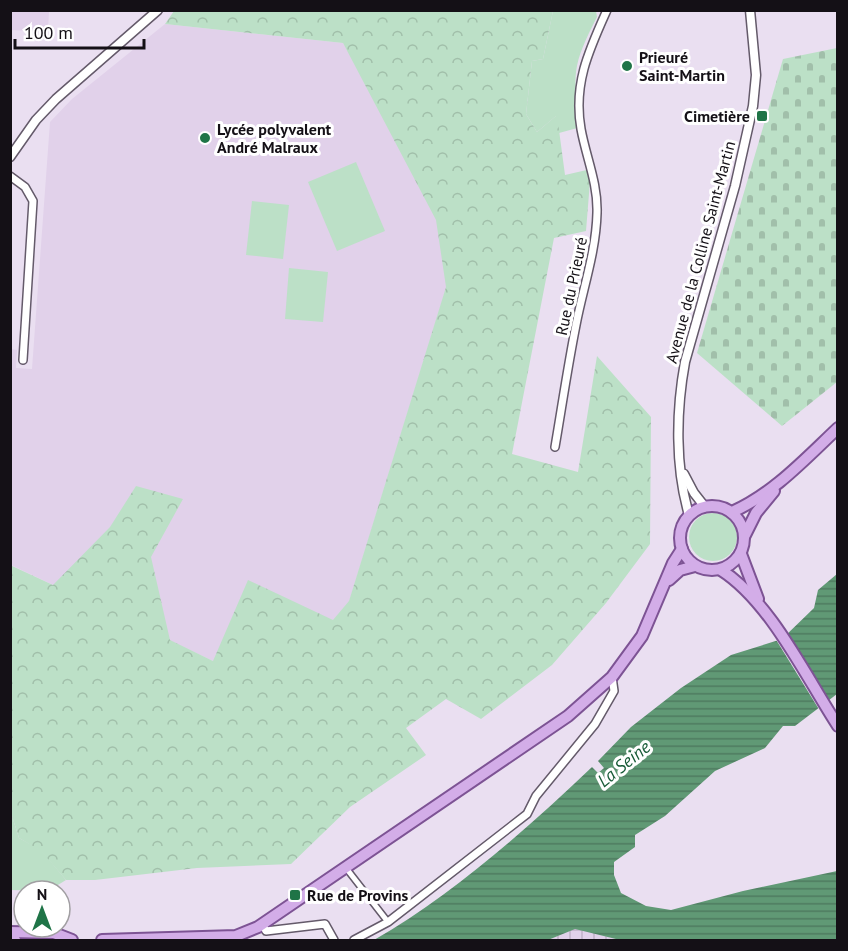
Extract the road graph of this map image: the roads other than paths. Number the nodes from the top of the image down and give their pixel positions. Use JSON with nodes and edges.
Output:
{"nodes":[{"id":1,"x":158,"y":10,"type":"edge"},
{"id":2,"x":750,"y":10,"type":"edge"},
{"id":3,"x":606,"y":12,"type":"edge"},
{"id":4,"x":10,"y":157,"type":"edge"},
{"id":5,"x":10,"y":176,"type":"edge"},
{"id":6,"x":23,"y":360,"type":"dead end"},
{"id":7,"x":837,"y":428,"type":"edge"},
{"id":8,"x":555,"y":447,"type":"dead end"},
{"id":9,"x":681,"y":465,"type":"junction"},
{"id":10,"x":784,"y":479,"type":"junction"},
{"id":11,"x":705,"y":507,"type":"junction"},
{"id":12,"x":732,"y":512,"type":"junction"},
{"id":13,"x":689,"y":515,"type":"junction"},
{"id":14,"x":745,"y":535,"type":"junction"},
{"id":15,"x":682,"y":549,"type":"junction"},
{"id":16,"x":741,"y":554,"type":"junction"},
{"id":17,"x":695,"y":566,"type":"junction"},
{"id":18,"x":721,"y":570,"type":"junction"},
{"id":19,"x":666,"y":582,"type":"junction"},
{"id":20,"x":759,"y":602,"type":"junction"},
{"id":21,"x":612,"y":676,"type":"junction"},
{"id":22,"x":837,"y":726,"type":"edge"},
{"id":23,"x":346,"y":868,"type":"junction"},
{"id":24,"x":388,"y":922,"type":"junction"},
{"id":25,"x":262,"y":924,"type":"junction"},
{"id":26,"x":10,"y":932,"type":"edge"},
{"id":27,"x":198,"y":939,"type":"edge"},
{"id":28,"x":10,"y":940,"type":"edge"},
{"id":29,"x":15,"y":940,"type":"edge"},
{"id":30,"x":72,"y":940,"type":"edge"},
{"id":31,"x":102,"y":940,"type":"edge"},
{"id":32,"x":334,"y":940,"type":"edge"},
{"id":33,"x":354,"y":940,"type":"edge"}],
"edges":[{"from":1,"to":4,"type":"street"},
{"from":2,"to":9,"type":"street","name":"Avenue de la Colline Saint-Martin"},
{"from":3,"to":8,"type":"street","name":"Rue du Prieuré"},
{"from":5,"to":6,"type":"street"},
{"from":7,"to":10,"type":"main road"},
{"from":9,"to":11,"type":"street","name":"Avenue de la Colline Saint-Martin"},
{"from":9,"to":13,"type":"street","name":"Avenue de la Colline Saint-Martin"},
{"from":10,"to":12,"type":"main road"},
{"from":10,"to":14,"type":"main road"},
{"from":11,"to":12,"type":"main road"},
{"from":11,"to":13,"type":"main road"},
{"from":12,"to":14,"type":"main road"},
{"from":13,"to":15,"type":"main road"},
{"from":14,"to":16,"type":"main road"},
{"from":15,"to":17,"type":"main road"},
{"from":15,"to":19,"type":"main road"},
{"from":16,"to":18,"type":"main road"},
{"from":16,"to":20,"type":"main road"},
{"from":17,"to":18,"type":"main road"},
{"from":17,"to":19,"type":"main road"},
{"from":18,"to":20,"type":"main road"},
{"from":19,"to":21,"type":"main road"},
{"from":20,"to":22,"type":"main road"},
{"from":21,"to":23,"type":"main road"},
{"from":21,"to":24,"type":"street"},
{"from":23,"to":24,"type":"street"},
{"from":23,"to":25,"type":"main road"},
{"from":24,"to":33,"type":"street"},
{"from":25,"to":27,"type":"main road"},
{"from":25,"to":32,"type":"street"},
{"from":26,"to":30,"type":"main road"},
{"from":27,"to":31,"type":"main road"},
{"from":28,"to":29,"type":"main road"}]}
